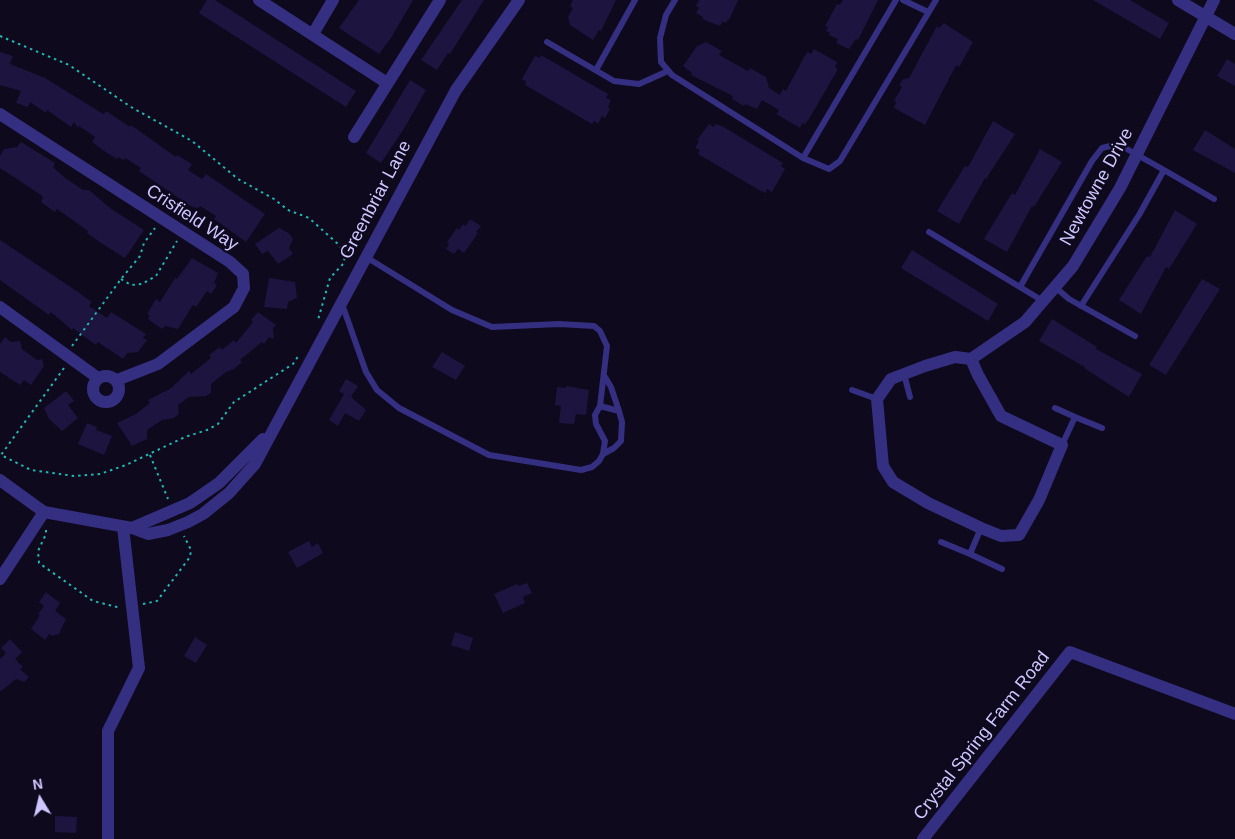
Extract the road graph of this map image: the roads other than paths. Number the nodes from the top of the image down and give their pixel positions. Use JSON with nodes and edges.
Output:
{"nodes":[{"id":1,"x":260,"y":0,"type":"edge"},
{"id":2,"x":333,"y":0,"type":"edge"},
{"id":3,"x":440,"y":0,"type":"edge"},
{"id":4,"x":519,"y":0,"type":"edge"},
{"id":5,"x":635,"y":0,"type":"edge"},
{"id":6,"x":675,"y":0,"type":"edge"},
{"id":7,"x":896,"y":0,"type":"edge"},
{"id":8,"x":904,"y":0,"type":"edge"},
{"id":9,"x":936,"y":0,"type":"edge"},
{"id":10,"x":1178,"y":0,"type":"edge"},
{"id":11,"x":1214,"y":0,"type":"edge"},
{"id":12,"x":928,"y":12,"type":"junction"},
{"id":13,"x":1206,"y":16,"type":"junction"},
{"id":14,"x":313,"y":34,"type":"junction"},
{"id":15,"x":1235,"y":34,"type":"edge"},
{"id":16,"x":547,"y":42,"type":"dead end"},
{"id":17,"x":596,"y":70,"type":"junction"},
{"id":18,"x":668,"y":71,"type":"junction"},
{"id":19,"x":387,"y":83,"type":"junction"},
{"id":20,"x":0,"y":114,"type":"edge"},
{"id":21,"x":354,"y":137,"type":"dead end"},
{"id":22,"x":1137,"y":153,"type":"junction"},
{"id":23,"x":803,"y":158,"type":"junction"},
{"id":24,"x":1164,"y":170,"type":"junction"},
{"id":25,"x":1214,"y":199,"type":"dead end"},
{"id":26,"x":929,"y":232,"type":"dead end"},
{"id":27,"x":366,"y":257,"type":"junction"},
{"id":28,"x":1020,"y":287,"type":"junction"},
{"id":29,"x":1055,"y":287,"type":"junction"},
{"id":30,"x":1043,"y":301,"type":"junction"},
{"id":31,"x":342,"y":302,"type":"junction"},
{"id":32,"x":1081,"y":306,"type":"junction"},
{"id":33,"x":0,"y":308,"type":"edge"},
{"id":34,"x":1135,"y":336,"type":"dead end"},
{"id":35,"x":971,"y":359,"type":"junction"},
{"id":36,"x":904,"y":374,"type":"junction"},
{"id":37,"x":604,"y":377,"type":"junction"},
{"id":38,"x":98,"y":378,"type":"junction"},
{"id":39,"x":118,"y":380,"type":"junction"},
{"id":40,"x":852,"y":390,"type":"dead end"},
{"id":41,"x":910,"y":398,"type":"dead end"},
{"id":42,"x":877,"y":399,"type":"junction"},
{"id":43,"x":600,"y":406,"type":"junction"},
{"id":44,"x":1055,"y":408,"type":"dead end"},
{"id":45,"x":619,"y":411,"type":"junction"},
{"id":46,"x":1075,"y":417,"type":"junction"},
{"id":47,"x":1102,"y":428,"type":"dead end"},
{"id":48,"x":1062,"y":445,"type":"junction"},
{"id":49,"x":603,"y":454,"type":"junction"},
{"id":50,"x":0,"y":480,"type":"edge"},
{"id":51,"x":44,"y":512,"type":"junction"},
{"id":52,"x":128,"y":528,"type":"junction"},
{"id":53,"x":981,"y":528,"type":"junction"},
{"id":54,"x":941,"y":542,"type":"dead end"},
{"id":55,"x":970,"y":554,"type":"junction"},
{"id":56,"x":1002,"y":569,"type":"dead end"},
{"id":57,"x":0,"y":579,"type":"edge"},
{"id":58,"x":1235,"y":714,"type":"edge"},
{"id":59,"x":108,"y":839,"type":"edge"},
{"id":60,"x":923,"y":839,"type":"edge"}],
"edges":[{"from":1,"to":14,"type":"street"},
{"from":2,"to":14,"type":"street"},
{"from":3,"to":19,"type":"street"},
{"from":4,"to":27,"type":"street","name":"Greenbriar Lane"},
{"from":5,"to":17,"type":"lane"},
{"from":6,"to":18,"type":"lane"},
{"from":7,"to":23,"type":"lane"},
{"from":8,"to":12,"type":"lane"},
{"from":9,"to":12,"type":"lane"},
{"from":10,"to":13,"type":"street"},
{"from":11,"to":13,"type":"street","name":"Newtowne Drive"},
{"from":12,"to":23,"type":"lane"},
{"from":13,"to":15,"type":"street"},
{"from":13,"to":22,"type":"street","name":"Newtowne Drive"},
{"from":14,"to":19,"type":"street"},
{"from":16,"to":17,"type":"lane"},
{"from":17,"to":18,"type":"lane"},
{"from":18,"to":23,"type":"lane"},
{"from":19,"to":21,"type":"street"},
{"from":20,"to":39,"type":"street","name":"Crisfield Way"},
{"from":22,"to":24,"type":"lane"},
{"from":22,"to":28,"type":"lane"},
{"from":22,"to":29,"type":"street","name":"Newtowne Drive"},
{"from":24,"to":25,"type":"lane"},
{"from":24,"to":32,"type":"lane"},
{"from":26,"to":28,"type":"lane"},
{"from":27,"to":31,"type":"street","name":"Greenbriar Lane"},
{"from":27,"to":37,"type":"lane"},
{"from":28,"to":30,"type":"lane"},
{"from":29,"to":30,"type":"street","name":"Newtowne Drive"},
{"from":29,"to":32,"type":"lane"},
{"from":30,"to":35,"type":"street","name":"Newtowne Drive"},
{"from":31,"to":49,"type":"lane"},
{"from":31,"to":52,"type":"street","name":"Greenbriar Lane"},
{"from":32,"to":34,"type":"lane"},
{"from":33,"to":38,"type":"street"},
{"from":35,"to":36,"type":"street"},
{"from":35,"to":48,"type":"street"},
{"from":36,"to":41,"type":"lane"},
{"from":36,"to":42,"type":"street"},
{"from":37,"to":43,"type":"lane"},
{"from":37,"to":45,"type":"lane"},
{"from":38,"to":39,"type":"street","name":"Crisfield Way"},
{"from":38,"to":39,"type":"street"},
{"from":40,"to":42,"type":"lane"},
{"from":42,"to":53,"type":"street"},
{"from":43,"to":45,"type":"lane"},
{"from":43,"to":49,"type":"lane"},
{"from":44,"to":46,"type":"lane"},
{"from":45,"to":49,"type":"lane"},
{"from":46,"to":47,"type":"lane"},
{"from":46,"to":48,"type":"lane"},
{"from":48,"to":53,"type":"street"},
{"from":50,"to":51,"type":"street"},
{"from":51,"to":52,"type":"street"},
{"from":51,"to":57,"type":"street"},
{"from":52,"to":59,"type":"street"},
{"from":53,"to":55,"type":"lane"},
{"from":54,"to":55,"type":"lane"},
{"from":55,"to":56,"type":"lane"},
{"from":58,"to":60,"type":"street","name":"Crystal Spring Farm Road"}]}
